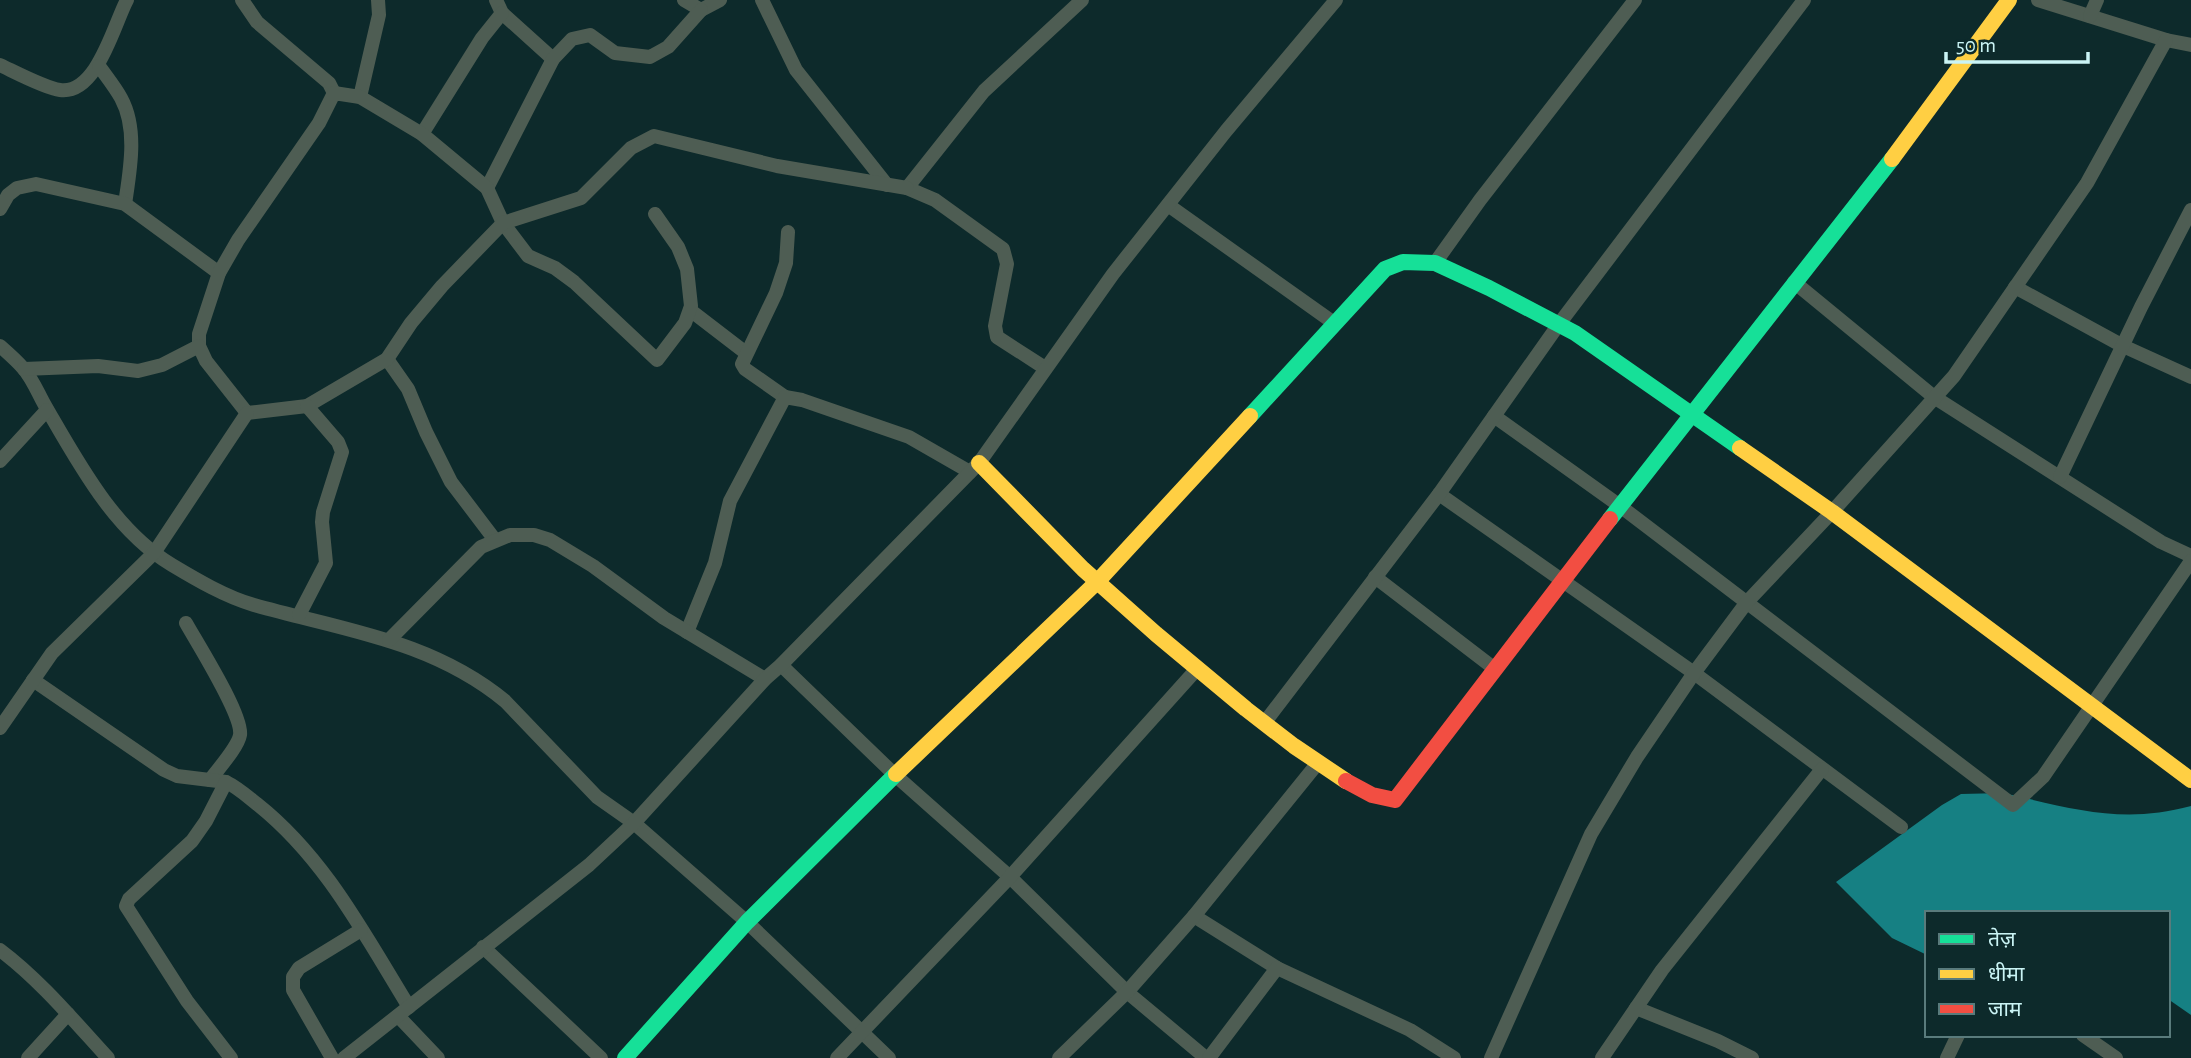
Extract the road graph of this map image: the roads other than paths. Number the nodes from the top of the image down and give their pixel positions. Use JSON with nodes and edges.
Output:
{"nodes":[{"id":1,"x":127,"y":0,"type":"edge"},
{"id":2,"x":243,"y":0,"type":"edge"},
{"id":3,"x":378,"y":0,"type":"edge"},
{"id":4,"x":684,"y":0,"type":"edge"},
{"id":5,"x":720,"y":0,"type":"edge"},
{"id":6,"x":762,"y":0,"type":"edge"},
{"id":7,"x":1082,"y":0,"type":"edge"},
{"id":8,"x":1336,"y":0,"type":"edge"},
{"id":9,"x":1635,"y":0,"type":"edge"},
{"id":10,"x":1804,"y":0,"type":"edge"},
{"id":11,"x":2009,"y":0,"type":"edge"},
{"id":12,"x":2038,"y":0,"type":"edge"},
{"id":13,"x":2097,"y":0,"type":"edge"},
{"id":14,"x":499,"y":6,"type":"edge"},
{"id":15,"x":701,"y":10,"type":"junction"},
{"id":16,"x":2090,"y":16,"type":"junction"},
{"id":17,"x":2166,"y":40,"type":"junction"},
{"id":18,"x":2191,"y":45,"type":"edge"},
{"id":19,"x":553,"y":59,"type":"junction"},
{"id":20,"x":0,"y":65,"type":"edge"},
{"id":21,"x":99,"y":65,"type":"junction"},
{"id":22,"x":334,"y":93,"type":"junction"},
{"id":23,"x":360,"y":97,"type":"junction"},
{"id":24,"x":422,"y":134,"type":"junction"},
{"id":25,"x":887,"y":185,"type":"junction"},
{"id":26,"x":487,"y":188,"type":"junction"},
{"id":27,"x":907,"y":188,"type":"junction"},
{"id":28,"x":125,"y":204,"type":"junction"},
{"id":29,"x":1168,"y":205,"type":"junction"},
{"id":30,"x":0,"y":209,"type":"edge"},
{"id":31,"x":2191,"y":210,"type":"edge"},
{"id":32,"x":655,"y":214,"type":"dead end"},
{"id":33,"x":503,"y":223,"type":"junction"},
{"id":34,"x":788,"y":232,"type":"dead end"},
{"id":35,"x":1435,"y":263,"type":"junction"},
{"id":36,"x":219,"y":273,"type":"junction"},
{"id":37,"x":1794,"y":282,"type":"junction"},
{"id":38,"x":2015,"y":287,"type":"junction"},
{"id":39,"x":690,"y":310,"type":"junction"},
{"id":40,"x":1334,"y":323,"type":"junction"},
{"id":41,"x":1559,"y":324,"type":"junction"},
{"id":42,"x":200,"y":346,"type":"junction"},
{"id":43,"x":2123,"y":346,"type":"junction"},
{"id":44,"x":1,"y":348,"type":"edge"},
{"id":45,"x":747,"y":353,"type":"junction"},
{"id":46,"x":387,"y":359,"type":"junction"},
{"id":47,"x":1045,"y":368,"type":"junction"},
{"id":48,"x":24,"y":369,"type":"junction"},
{"id":49,"x":2191,"y":377,"type":"edge"},
{"id":50,"x":785,"y":397,"type":"junction"},
{"id":51,"x":1934,"y":397,"type":"junction"},
{"id":52,"x":307,"y":406,"type":"junction"},
{"id":53,"x":47,"y":410,"type":"junction"},
{"id":54,"x":247,"y":413,"type":"junction"},
{"id":55,"x":1691,"y":413,"type":"junction"},
{"id":56,"x":1494,"y":416,"type":"junction"},
{"id":57,"x":0,"y":461,"type":"edge"},
{"id":58,"x":974,"y":467,"type":"junction"},
{"id":59,"x":2060,"y":477,"type":"junction"},
{"id":60,"x":1439,"y":494,"type":"junction"},
{"id":61,"x":1620,"y":506,"type":"junction"},
{"id":62,"x":1832,"y":512,"type":"junction"},
{"id":63,"x":495,"y":540,"type":"junction"},
{"id":64,"x":154,"y":553,"type":"junction"},
{"id":65,"x":2191,"y":558,"type":"edge"},
{"id":66,"x":1375,"y":577,"type":"junction"},
{"id":67,"x":1563,"y":581,"type":"junction"},
{"id":68,"x":1097,"y":582,"type":"junction"},
{"id":69,"x":1747,"y":602,"type":"junction"},
{"id":70,"x":299,"y":615,"type":"junction"},
{"id":71,"x":186,"y":623,"type":"dead end"},
{"id":72,"x":687,"y":632,"type":"junction"},
{"id":73,"x":389,"y":640,"type":"junction"},
{"id":74,"x":781,"y":665,"type":"junction"},
{"id":75,"x":1495,"y":669,"type":"junction"},
{"id":76,"x":1196,"y":670,"type":"junction"},
{"id":77,"x":1694,"y":673,"type":"junction"},
{"id":78,"x":765,"y":679,"type":"junction"},
{"id":79,"x":33,"y":680,"type":"junction"},
{"id":80,"x":2092,"y":705,"type":"junction"},
{"id":81,"x":1265,"y":722,"type":"junction"},
{"id":82,"x":0,"y":728,"type":"edge"},
{"id":83,"x":1317,"y":764,"type":"junction"},
{"id":84,"x":1822,"y":769,"type":"junction"},
{"id":85,"x":895,"y":775,"type":"junction"},
{"id":86,"x":209,"y":780,"type":"junction"},
{"id":87,"x":2191,"y":780,"type":"edge"},
{"id":88,"x":226,"y":782,"type":"junction"},
{"id":89,"x":634,"y":823,"type":"junction"},
{"id":90,"x":1901,"y":827,"type":"dead end"},
{"id":91,"x":1010,"y":877,"type":"junction"},
{"id":92,"x":1195,"y":916,"type":"junction"},
{"id":93,"x":747,"y":922,"type":"junction"},
{"id":94,"x":361,"y":930,"type":"junction"},
{"id":95,"x":483,"y":947,"type":"junction"},
{"id":96,"x":0,"y":950,"type":"edge"},
{"id":97,"x":1277,"y":968,"type":"junction"},
{"id":98,"x":1127,"y":992,"type":"junction"},
{"id":99,"x":1636,"y":1008,"type":"junction"},
{"id":100,"x":403,"y":1011,"type":"junction"},
{"id":101,"x":68,"y":1014,"type":"junction"},
{"id":102,"x":862,"y":1034,"type":"junction"},
{"id":103,"x":1957,"y":1037,"type":"edge"},
{"id":104,"x":2086,"y":1037,"type":"edge"},
{"id":105,"x":27,"y":1058,"type":"edge"},
{"id":106,"x":108,"y":1058,"type":"edge"},
{"id":107,"x":230,"y":1058,"type":"edge"},
{"id":108,"x":332,"y":1058,"type":"edge"},
{"id":109,"x":344,"y":1058,"type":"edge"},
{"id":110,"x":438,"y":1058,"type":"edge"},
{"id":111,"x":601,"y":1058,"type":"edge"},
{"id":112,"x":625,"y":1058,"type":"edge"},
{"id":113,"x":837,"y":1058,"type":"edge"},
{"id":114,"x":889,"y":1058,"type":"edge"},
{"id":115,"x":1059,"y":1058,"type":"edge"},
{"id":116,"x":1207,"y":1058,"type":"edge"},
{"id":117,"x":1454,"y":1058,"type":"edge"},
{"id":118,"x":1491,"y":1058,"type":"edge"},
{"id":119,"x":1602,"y":1058,"type":"edge"},
{"id":120,"x":1752,"y":1058,"type":"edge"},
{"id":121,"x":1947,"y":1058,"type":"edge"},
{"id":122,"x":2116,"y":1058,"type":"edge"}],
"edges":[{"from":1,"to":21,"type":"street"},
{"from":2,"to":22,"type":"street"},
{"from":3,"to":23,"type":"street"},
{"from":4,"to":15,"type":"street"},
{"from":5,"to":15,"type":"street"},
{"from":6,"to":25,"type":"street"},
{"from":7,"to":27,"type":"street"},
{"from":8,"to":29,"type":"street"},
{"from":9,"to":35,"type":"street"},
{"from":10,"to":41,"type":"street"},
{"from":11,"to":37,"type":"street"},
{"from":12,"to":16,"type":"street"},
{"from":13,"to":16,"type":"street"},
{"from":14,"to":19,"type":"street"},
{"from":14,"to":24,"type":"street"},
{"from":15,"to":19,"type":"street"},
{"from":16,"to":17,"type":"street"},
{"from":17,"to":18,"type":"street"},
{"from":17,"to":38,"type":"street"},
{"from":19,"to":26,"type":"street"},
{"from":20,"to":21,"type":"street"},
{"from":21,"to":28,"type":"street"},
{"from":22,"to":23,"type":"street"},
{"from":22,"to":36,"type":"street"},
{"from":23,"to":24,"type":"street"},
{"from":24,"to":26,"type":"street"},
{"from":25,"to":27,"type":"street"},
{"from":25,"to":33,"type":"street"},
{"from":26,"to":33,"type":"street"},
{"from":27,"to":47,"type":"street"},
{"from":28,"to":30,"type":"street"},
{"from":28,"to":36,"type":"street"},
{"from":29,"to":40,"type":"street"},
{"from":29,"to":47,"type":"street"},
{"from":31,"to":43,"type":"street"},
{"from":32,"to":39,"type":"street"},
{"from":33,"to":39,"type":"street"},
{"from":33,"to":46,"type":"street"},
{"from":34,"to":45,"type":"street"},
{"from":35,"to":40,"type":"street"},
{"from":35,"to":41,"type":"street"},
{"from":36,"to":42,"type":"street"},
{"from":37,"to":51,"type":"street"},
{"from":37,"to":55,"type":"street"},
{"from":38,"to":43,"type":"street"},
{"from":38,"to":51,"type":"street"},
{"from":39,"to":45,"type":"street"},
{"from":40,"to":68,"type":"street"},
{"from":41,"to":55,"type":"street"},
{"from":41,"to":56,"type":"street"},
{"from":42,"to":48,"type":"street"},
{"from":42,"to":54,"type":"street"},
{"from":43,"to":49,"type":"street"},
{"from":43,"to":59,"type":"street"},
{"from":44,"to":48,"type":"street"},
{"from":45,"to":50,"type":"street"},
{"from":46,"to":52,"type":"street"},
{"from":46,"to":63,"type":"street"},
{"from":47,"to":58,"type":"street"},
{"from":48,"to":53,"type":"street"},
{"from":50,"to":58,"type":"street"},
{"from":50,"to":72,"type":"street"},
{"from":51,"to":59,"type":"street"},
{"from":51,"to":62,"type":"street"},
{"from":52,"to":54,"type":"street"},
{"from":52,"to":70,"type":"street"},
{"from":53,"to":57,"type":"street"},
{"from":53,"to":64,"type":"street"},
{"from":54,"to":64,"type":"street"},
{"from":55,"to":61,"type":"street"},
{"from":55,"to":62,"type":"street"},
{"from":56,"to":60,"type":"street"},
{"from":56,"to":61,"type":"street"},
{"from":58,"to":68,"type":"street"},
{"from":58,"to":74,"type":"street"},
{"from":59,"to":65,"type":"street"},
{"from":60,"to":66,"type":"street"},
{"from":60,"to":67,"type":"street"},
{"from":61,"to":67,"type":"street"},
{"from":61,"to":69,"type":"street"},
{"from":62,"to":69,"type":"street"},
{"from":62,"to":80,"type":"street"},
{"from":63,"to":72,"type":"street"},
{"from":63,"to":73,"type":"street"},
{"from":64,"to":70,"type":"street"},
{"from":64,"to":79,"type":"street"},
{"from":65,"to":80,"type":"street"},
{"from":66,"to":75,"type":"street"},
{"from":66,"to":81,"type":"street"},
{"from":67,"to":75,"type":"street"},
{"from":67,"to":77,"type":"street"},
{"from":68,"to":76,"type":"street"},
{"from":68,"to":85,"type":"street"},
{"from":69,"to":77,"type":"street"},
{"from":69,"to":80,"type":"street"},
{"from":70,"to":73,"type":"street"},
{"from":71,"to":86,"type":"street"},
{"from":72,"to":78,"type":"street"},
{"from":73,"to":89,"type":"street"},
{"from":74,"to":78,"type":"street"},
{"from":74,"to":85,"type":"street"},
{"from":75,"to":83,"type":"street"},
{"from":76,"to":81,"type":"street"},
{"from":76,"to":91,"type":"street"},
{"from":77,"to":84,"type":"street"},
{"from":77,"to":118,"type":"street"},
{"from":78,"to":89,"type":"street"},
{"from":79,"to":82,"type":"street"},
{"from":79,"to":86,"type":"street"},
{"from":80,"to":87,"type":"street"},
{"from":81,"to":83,"type":"street"},
{"from":83,"to":92,"type":"street"},
{"from":84,"to":90,"type":"street"},
{"from":84,"to":99,"type":"street"},
{"from":85,"to":91,"type":"street"},
{"from":85,"to":93,"type":"street"},
{"from":86,"to":88,"type":"street"},
{"from":88,"to":94,"type":"street"},
{"from":88,"to":107,"type":"street"},
{"from":89,"to":93,"type":"street"},
{"from":89,"to":95,"type":"street"},
{"from":91,"to":98,"type":"street"},
{"from":91,"to":102,"type":"street"},
{"from":92,"to":97,"type":"street"},
{"from":92,"to":98,"type":"street"},
{"from":93,"to":102,"type":"street"},
{"from":93,"to":112,"type":"street"},
{"from":94,"to":100,"type":"street"},
{"from":94,"to":108,"type":"street"},
{"from":95,"to":100,"type":"street"},
{"from":95,"to":111,"type":"street"},
{"from":96,"to":101,"type":"street"},
{"from":97,"to":116,"type":"street"},
{"from":97,"to":117,"type":"street"},
{"from":98,"to":115,"type":"street"},
{"from":98,"to":116,"type":"street"},
{"from":99,"to":119,"type":"street"},
{"from":99,"to":120,"type":"street"},
{"from":100,"to":109,"type":"street"},
{"from":100,"to":110,"type":"street"},
{"from":101,"to":105,"type":"street"},
{"from":101,"to":106,"type":"street"},
{"from":102,"to":113,"type":"street"},
{"from":102,"to":114,"type":"street"},
{"from":103,"to":121,"type":"street"},
{"from":104,"to":122,"type":"street"}]}
